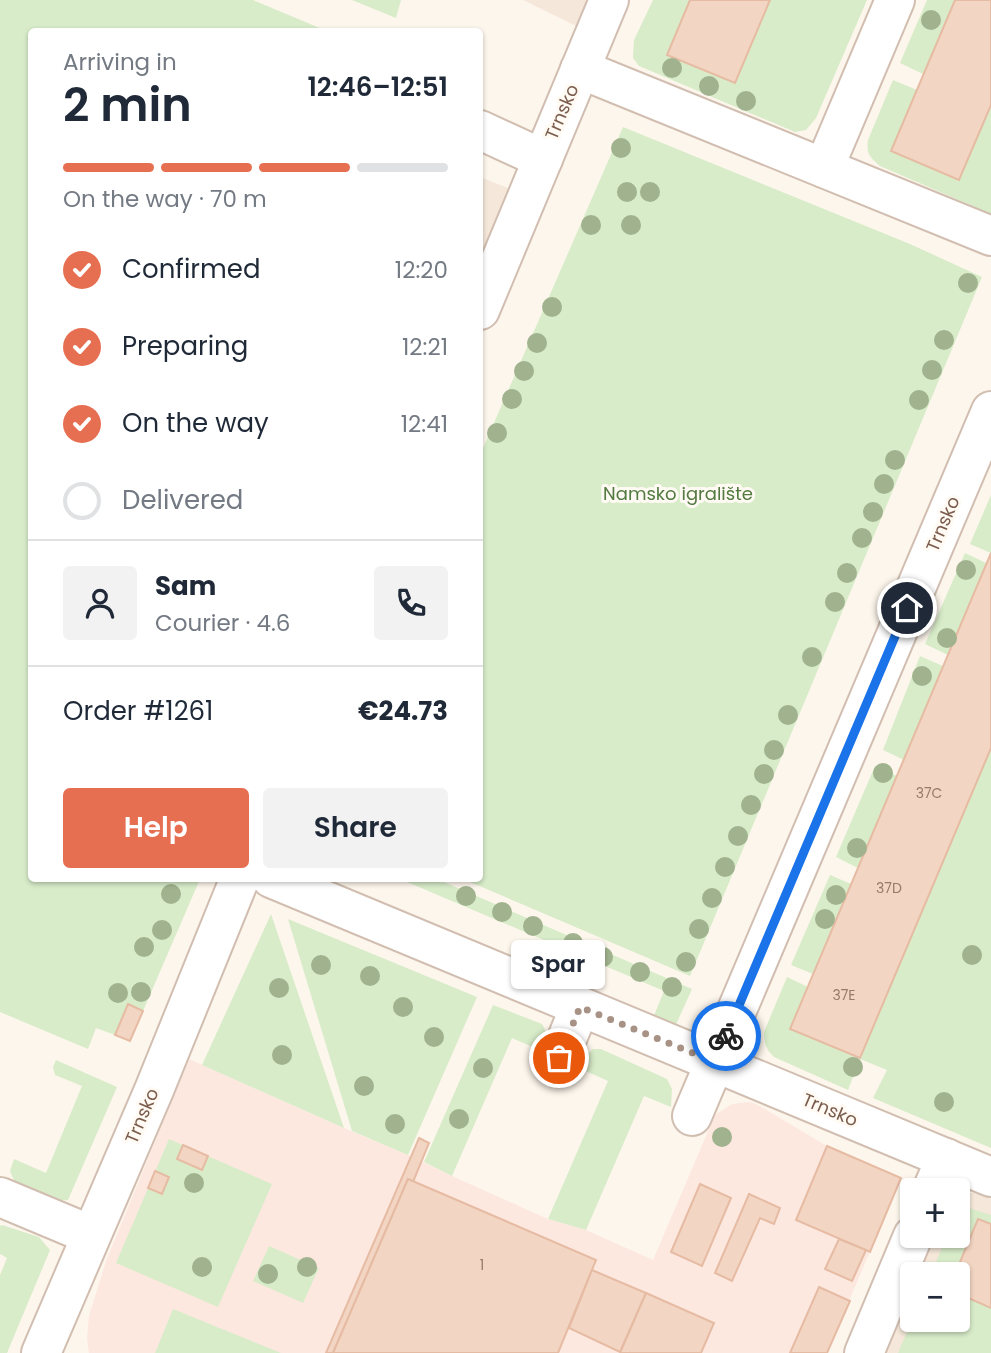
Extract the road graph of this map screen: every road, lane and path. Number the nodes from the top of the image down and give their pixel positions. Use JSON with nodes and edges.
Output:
{"nodes":[{"id":1,"x":609,"y":0,"type":"edge"},
{"id":2,"x":895,"y":0,"type":"edge"},
{"id":3,"x":580,"y":69,"type":"junction"},
{"id":4,"x":483,"y":131,"type":"edge"},
{"id":5,"x":543,"y":159,"type":"junction"},
{"id":6,"x":824,"y":168,"type":"junction"},
{"id":7,"x":991,"y":236,"type":"edge"},
{"id":8,"x":483,"y":303,"type":"edge"},
{"id":9,"x":991,"y":411,"type":"edge"},
{"id":10,"x":238,"y":882,"type":"edge"},
{"id":11,"x":281,"y":882,"type":"edge"},
{"id":12,"x":580,"y":1007,"type":"junction"},
{"id":13,"x":559,"y":1058,"type":"dead end"},
{"id":14,"x":715,"y":1062,"type":"junction"},
{"id":15,"x":692,"y":1116,"type":"dead end"},
{"id":16,"x":939,"y":1174,"type":"edge"},
{"id":17,"x":991,"y":1177,"type":"edge"},
{"id":18,"x":0,"y":1197,"type":"edge"},
{"id":19,"x":90,"y":1234,"type":"junction"},
{"id":20,"x":908,"y":1248,"type":"edge"},
{"id":21,"x":54,"y":1342,"type":"edge"},
{"id":22,"x":864,"y":1353,"type":"edge"}],
"edges":[{"from":1,"to":3,"type":"street","name":"Trnsko"},
{"from":2,"to":6,"type":"street"},
{"from":3,"to":5,"type":"street","name":"Trnsko"},
{"from":3,"to":6,"type":"street","name":"Trnsko"},
{"from":4,"to":5,"type":"street"},
{"from":5,"to":8,"type":"street","name":"Trnsko"},
{"from":6,"to":7,"type":"street","name":"Trnsko"},
{"from":9,"to":14,"type":"street","name":"Trnsko"},
{"from":10,"to":19,"type":"street","name":"Trnsko"},
{"from":11,"to":12,"type":"street","name":"Trnsko"},
{"from":12,"to":13,"type":"street"},
{"from":12,"to":14,"type":"street","name":"Trnsko"},
{"from":14,"to":15,"type":"street"},
{"from":14,"to":16,"type":"street","name":"Trnsko"},
{"from":16,"to":17,"type":"street","name":"Trnsko"},
{"from":18,"to":19,"type":"street"},
{"from":19,"to":21,"type":"street","name":"Trnsko"},
{"from":20,"to":22,"type":"street"}]}
